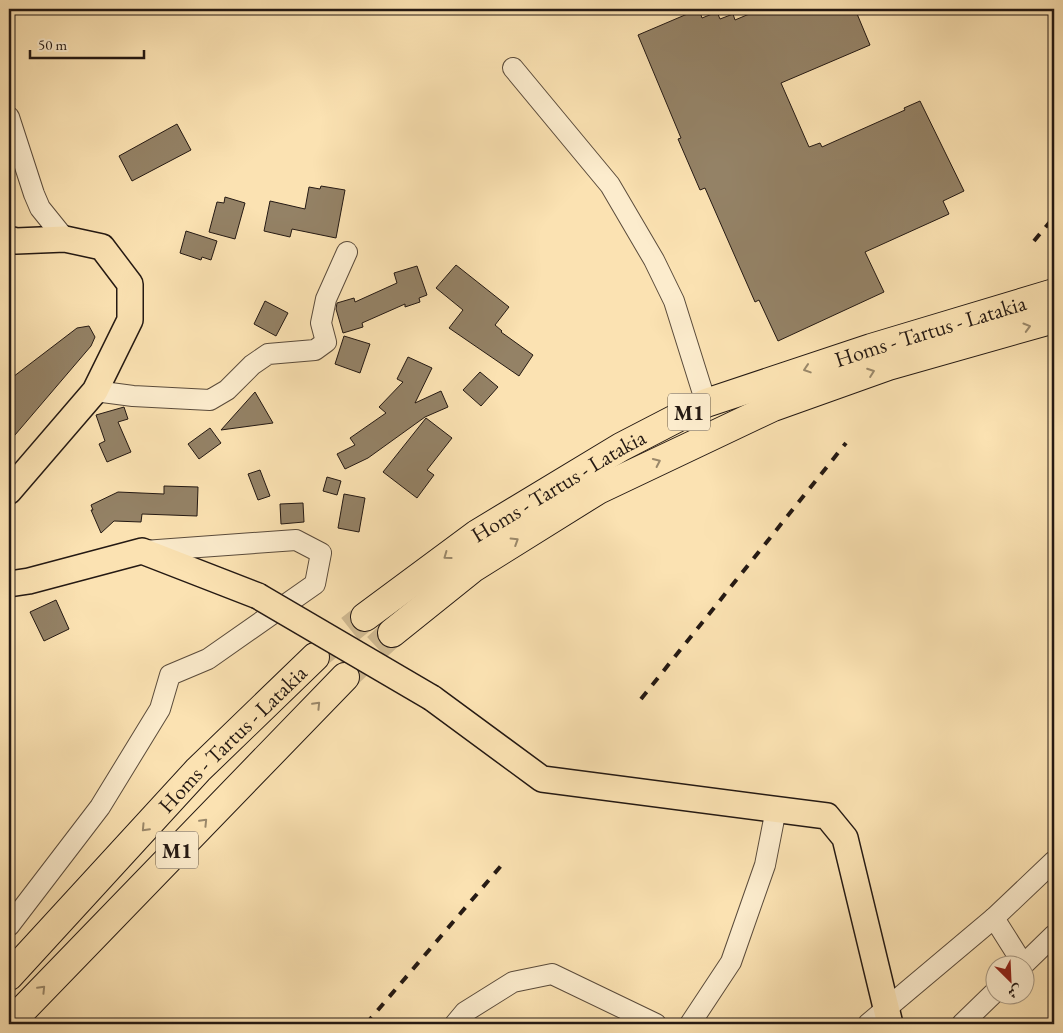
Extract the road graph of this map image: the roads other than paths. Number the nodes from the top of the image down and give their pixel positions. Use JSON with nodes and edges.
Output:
{"nodes":[{"id":1,"x":513,"y":68,"type":"dead end"},
{"id":2,"x":9,"y":117,"type":"edge"},
{"id":3,"x":9,"y":239,"type":"edge"},
{"id":4,"x":65,"y":239,"type":"junction"},
{"id":5,"x":347,"y":252,"type":"dead end"},
{"id":6,"x":1054,"y":293,"type":"edge"},
{"id":7,"x":1054,"y":319,"type":"edge"},
{"id":8,"x":95,"y":391,"type":"junction"},
{"id":9,"x":706,"y":403,"type":"junction"},
{"id":10,"x":9,"y":491,"type":"edge"},
{"id":11,"x":142,"y":551,"type":"junction"},
{"id":12,"x":9,"y":584,"type":"edge"},
{"id":13,"x":365,"y":617,"type":"tunnel mouth"},
{"id":14,"x":392,"y":633,"type":"tunnel mouth"},
{"id":15,"x":315,"y":657,"type":"tunnel mouth"},
{"id":16,"x":345,"y":677,"type":"tunnel mouth"},
{"id":17,"x":776,"y":809,"type":"junction"},
{"id":18,"x":1054,"y":861,"type":"edge"},
{"id":19,"x":994,"y":918,"type":"junction"},
{"id":20,"x":9,"y":926,"type":"edge"},
{"id":21,"x":1054,"y":935,"type":"edge"},
{"id":22,"x":1017,"y":956,"type":"edge"},
{"id":23,"x":1032,"y":956,"type":"edge"},
{"id":24,"x":9,"y":976,"type":"edge"},
{"id":25,"x":986,"y":1001,"type":"edge"},
{"id":26,"x":881,"y":1019,"type":"edge"},
{"id":27,"x":9,"y":1024,"type":"edge"},
{"id":28,"x":455,"y":1024,"type":"edge"},
{"id":29,"x":656,"y":1024,"type":"edge"},
{"id":30,"x":690,"y":1024,"type":"edge"},
{"id":31,"x":962,"y":1024,"type":"edge"}],
"edges":[{"from":1,"to":9,"type":"street"},
{"from":2,"to":4,"type":"street"},
{"from":3,"to":4,"type":"main road"},
{"from":4,"to":8,"type":"main road"},
{"from":5,"to":8,"type":"street"},
{"from":6,"to":9,"type":"highway","name":"Homs - Tartus - Latakia","number":"M1","one_way":true},
{"from":14,"to":7,"type":"highway","name":"Homs - Tartus - Latakia","number":"M1","one_way":true},
{"from":8,"to":10,"type":"main road"},
{"from":9,"to":13,"type":"highway","name":"Homs - Tartus - Latakia","number":"M1","one_way":true},
{"from":11,"to":12,"type":"main road"},
{"from":11,"to":17,"type":"main road","bridge":true},
{"from":11,"to":20,"type":"street"},
{"from":15,"to":24,"type":"highway","name":"Homs - Tartus - Latakia","number":"M1","one_way":true},
{"from":27,"to":16,"type":"highway","name":"Homs - Tartus - Latakia","number":"M1","one_way":true},
{"from":17,"to":26,"type":"main road"},
{"from":17,"to":30,"type":"street"},
{"from":18,"to":19,"type":"street"},
{"from":19,"to":22,"type":"street"},
{"from":19,"to":26,"type":"street"},
{"from":21,"to":23,"type":"street"},
{"from":25,"to":31,"type":"street"},
{"from":28,"to":29,"type":"street"}]}
